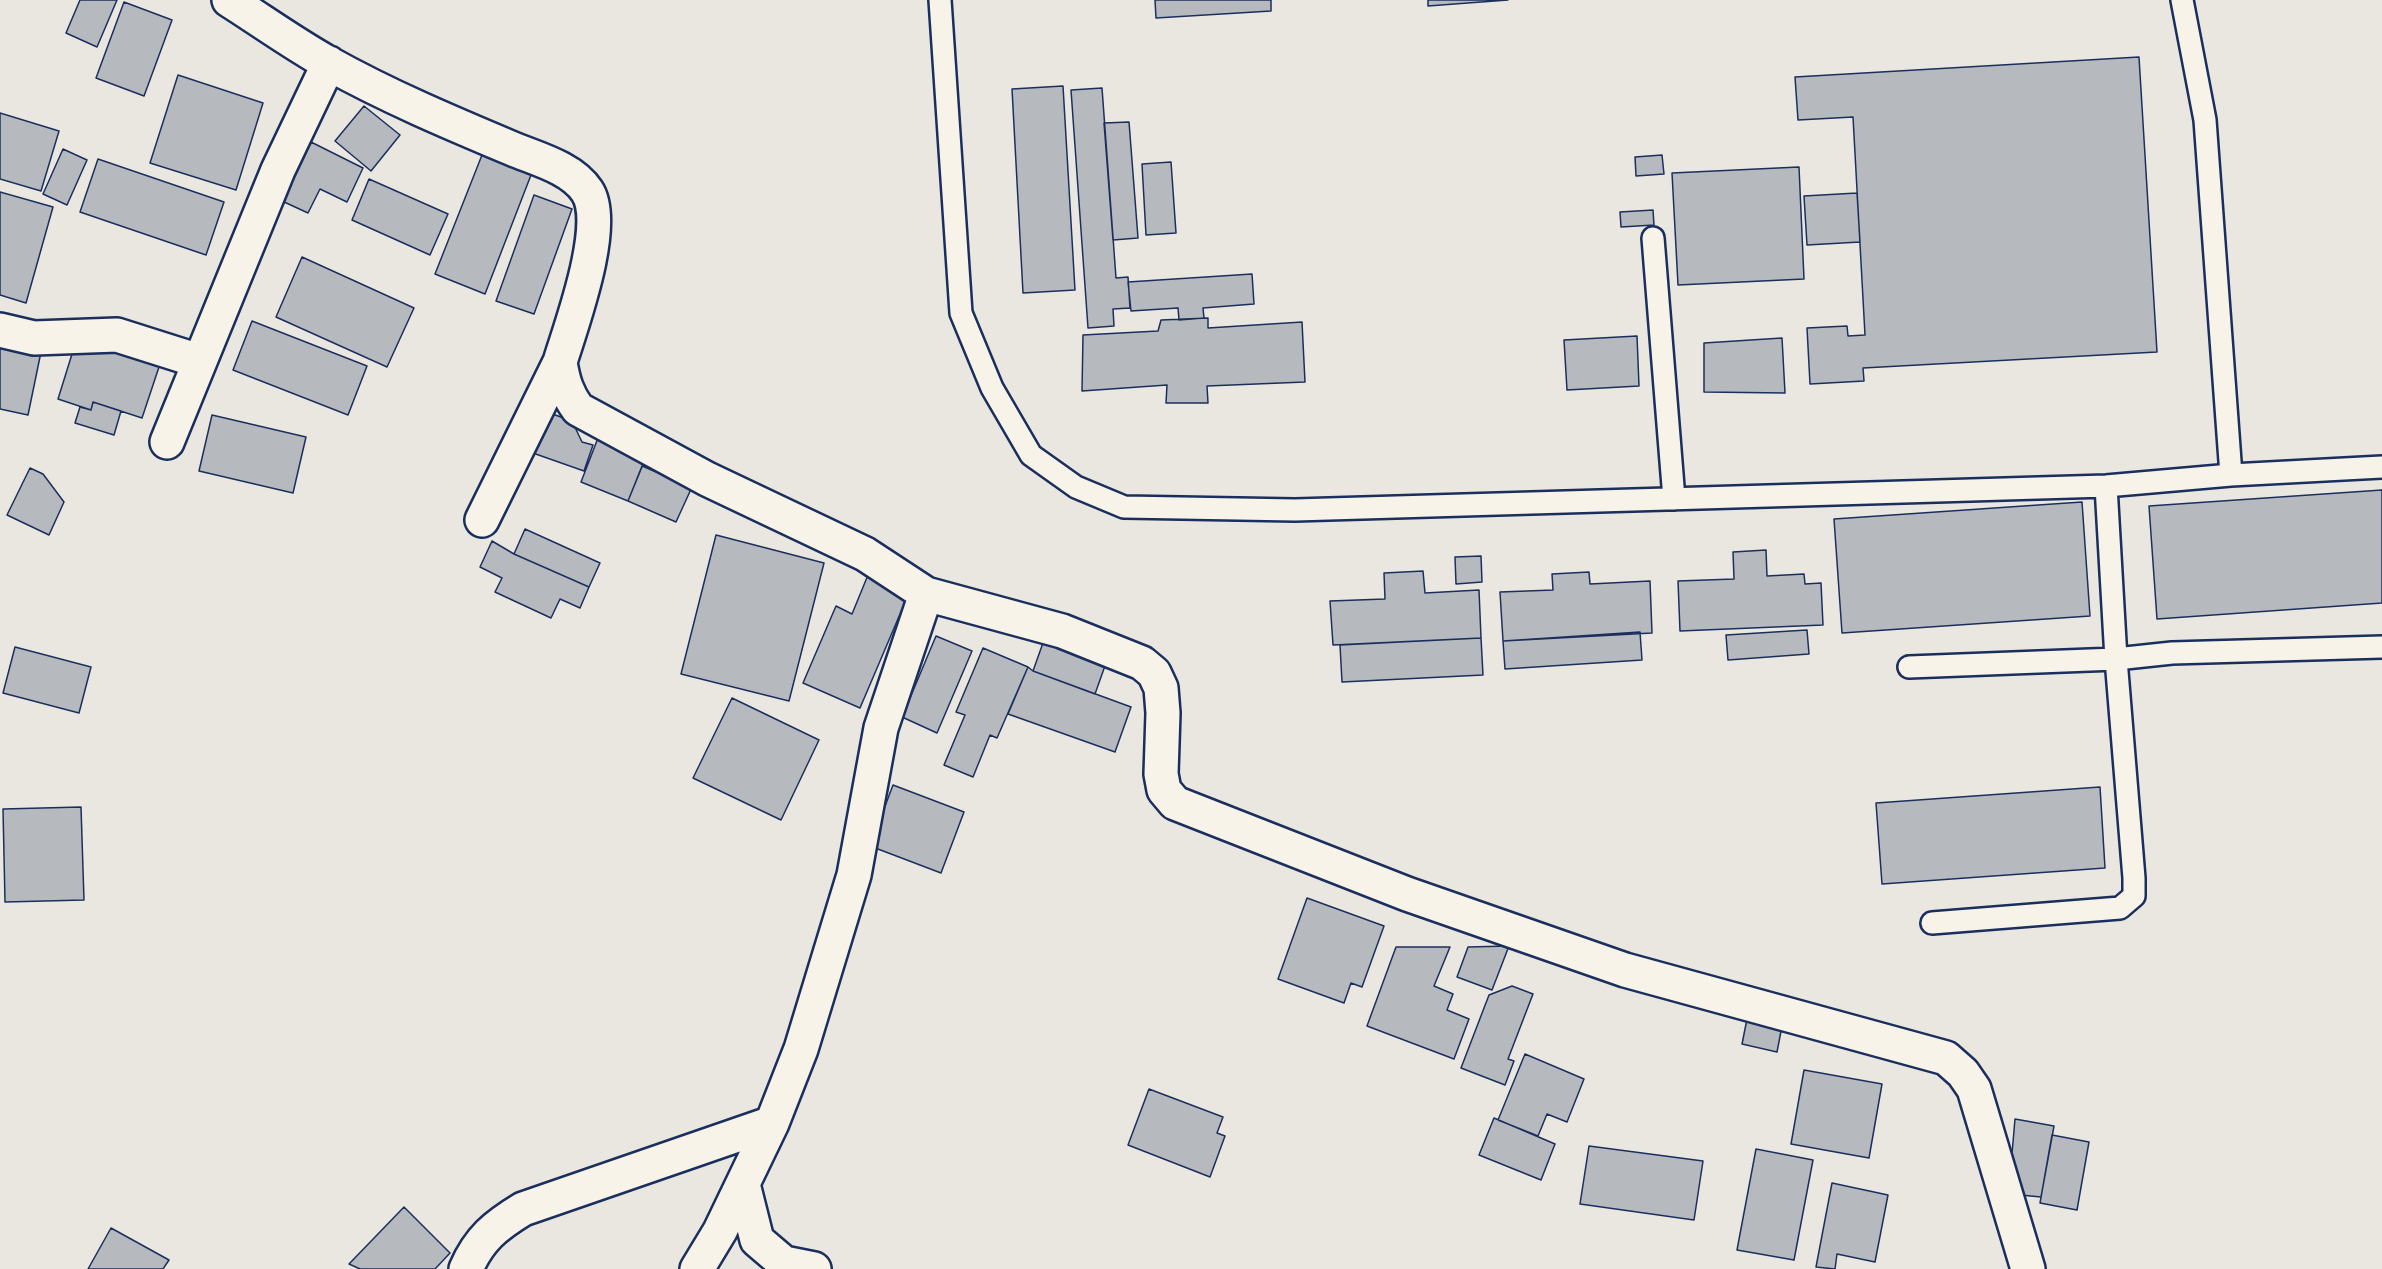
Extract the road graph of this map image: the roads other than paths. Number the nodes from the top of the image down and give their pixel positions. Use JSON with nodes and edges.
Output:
{"nodes":[{"id":1,"x":228,"y":0,"type":"edge"},
{"id":2,"x":940,"y":0,"type":"edge"},
{"id":3,"x":2182,"y":0,"type":"edge"},
{"id":4,"x":329,"y":63,"type":"junction"},
{"id":5,"x":1653,"y":238,"type":"dead end"},
{"id":6,"x":0,"y":330,"type":"edge"},
{"id":7,"x":199,"y":361,"type":"junction"},
{"id":8,"x":560,"y":362,"type":"junction"},
{"id":9,"x":167,"y":442,"type":"dead end"},
{"id":10,"x":2382,"y":467,"type":"edge"},
{"id":11,"x":2231,"y":475,"type":"junction"},
{"id":12,"x":2106,"y":486,"type":"junction"},
{"id":13,"x":1674,"y":499,"type":"junction"},
{"id":14,"x":483,"y":520,"type":"dead end"},
{"id":15,"x":926,"y":594,"type":"junction"},
{"id":16,"x":2382,"y":647,"type":"edge"},
{"id":17,"x":2116,"y":659,"type":"junction"},
{"id":18,"x":1909,"y":668,"type":"dead end"},
{"id":19,"x":1932,"y":923,"type":"dead end"},
{"id":20,"x":772,"y":1123,"type":"junction"},
{"id":21,"x":743,"y":1184,"type":"junction"},
{"id":22,"x":466,"y":1269,"type":"edge"},
{"id":23,"x":697,"y":1269,"type":"edge"},
{"id":24,"x":814,"y":1269,"type":"edge"},
{"id":25,"x":2028,"y":1269,"type":"edge"}],
"edges":[{"from":1,"to":4,"type":"street"},
{"from":2,"to":13,"type":"lane"},
{"from":3,"to":11,"type":"lane"},
{"from":4,"to":7,"type":"street"},
{"from":4,"to":8,"type":"street"},
{"from":5,"to":13,"type":"lane"},
{"from":6,"to":7,"type":"street"},
{"from":7,"to":9,"type":"street"},
{"from":8,"to":14,"type":"street"},
{"from":8,"to":15,"type":"street"},
{"from":10,"to":11,"type":"lane"},
{"from":11,"to":12,"type":"lane"},
{"from":12,"to":13,"type":"lane"},
{"from":12,"to":17,"type":"lane"},
{"from":15,"to":20,"type":"street"},
{"from":15,"to":25,"type":"street"},
{"from":16,"to":17,"type":"lane"},
{"from":17,"to":18,"type":"lane"},
{"from":17,"to":19,"type":"lane"},
{"from":20,"to":21,"type":"street"},
{"from":20,"to":22,"type":"street"},
{"from":21,"to":23,"type":"street"},
{"from":21,"to":24,"type":"street"}]}
